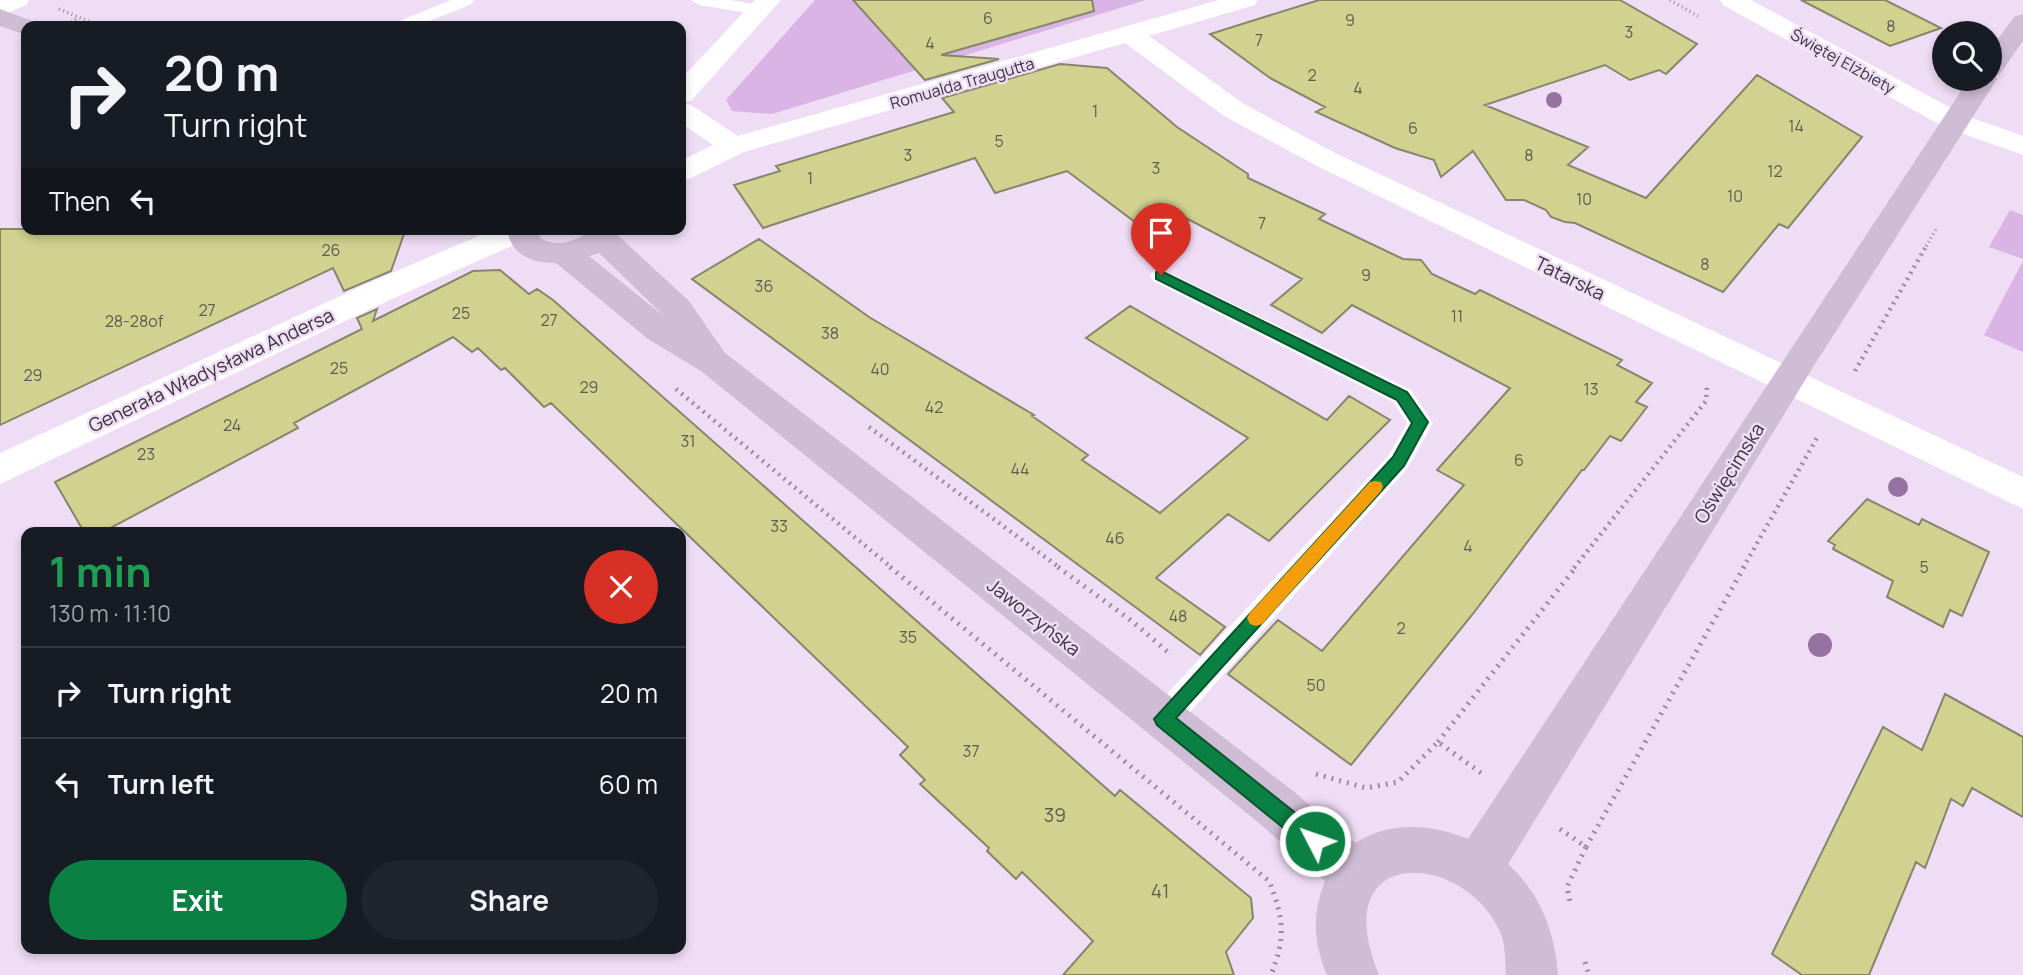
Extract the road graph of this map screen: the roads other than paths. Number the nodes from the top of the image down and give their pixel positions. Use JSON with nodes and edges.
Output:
{"nodes":[{"id":1,"x":699,"y":0,"type":"edge"},
{"id":2,"x":1246,"y":0,"type":"edge"},
{"id":3,"x":1732,"y":0,"type":"edge"},
{"id":4,"x":455,"y":2,"type":"edge"},
{"id":5,"x":765,"y":5,"type":"edge"},
{"id":6,"x":414,"y":21,"type":"edge"},
{"id":7,"x":2023,"y":22,"type":"edge"},
{"id":8,"x":1132,"y":35,"type":"junction"},
{"id":9,"x":2002,"y":52,"type":"edge"},
{"id":10,"x":686,"y":90,"type":"edge"},
{"id":11,"x":1975,"y":91,"type":"edge"},
{"id":12,"x":686,"y":114,"type":"edge"},
{"id":13,"x":1954,"y":121,"type":"junction"},
{"id":14,"x":734,"y":146,"type":"junction"},
{"id":15,"x":2023,"y":146,"type":"edge"},
{"id":16,"x":686,"y":170,"type":"edge"},
{"id":17,"x":447,"y":235,"type":"edge"},
{"id":18,"x":509,"y":235,"type":"edge"},
{"id":19,"x":523,"y":235,"type":"edge"},
{"id":20,"x":601,"y":235,"type":"edge"},
{"id":21,"x":606,"y":235,"type":"edge"},
{"id":22,"x":564,"y":253,"type":"junction"},
{"id":23,"x":423,"y":273,"type":"junction"},
{"id":24,"x":1161,"y":275,"type":"dead end"},
{"id":25,"x":713,"y":362,"type":"junction"},
{"id":26,"x":1786,"y":382,"type":"junction"},
{"id":27,"x":0,"y":469,"type":"edge"},
{"id":28,"x":2023,"y":494,"type":"edge"},
{"id":29,"x":1164,"y":719,"type":"junction"},
{"id":30,"x":1477,"y":869,"type":"junction"},
{"id":31,"x":1354,"y":874,"type":"junction"},
{"id":32,"x":1353,"y":975,"type":"edge"},
{"id":33,"x":1532,"y":975,"type":"edge"}],
"edges":[{"from":1,"to":5,"type":"lane"},
{"from":2,"to":8,"type":"street","name":"Romualda Traugutta"},
{"from":3,"to":13,"type":"street","name":"Świętej Elżbiety"},
{"from":4,"to":6,"type":"lane"},
{"from":5,"to":10,"type":"street"},
{"from":7,"to":9,"type":"street"},
{"from":8,"to":14,"type":"street","name":"Romualda Traugutta"},
{"from":8,"to":26,"type":"street","name":"Tatarska"},
{"from":11,"to":13,"type":"street","name":"Oświęcimska"},
{"from":12,"to":14,"type":"street"},
{"from":13,"to":15,"type":"street","name":"Świętej Elżbiety"},
{"from":13,"to":26,"type":"street","name":"Oświęcimska"},
{"from":14,"to":16,"type":"street","name":"Romualda Traugutta"},
{"from":17,"to":23,"type":"street"},
{"from":18,"to":23,"type":"street","name":"Generała Władysława Andersa"},
{"from":19,"to":22,"type":"street"},
{"from":20,"to":22,"type":"street"},
{"from":21,"to":25,"type":"street","name":"Jaworzyńska"},
{"from":22,"to":25,"type":"street","name":"Jaworzyńska"},
{"from":23,"to":27,"type":"street","name":"Generała Władysława Andersa"},
{"from":24,"to":29,"type":"lane"},
{"from":25,"to":29,"type":"street","name":"Jaworzyńska"},
{"from":26,"to":28,"type":"street","name":"Tatarska"},
{"from":26,"to":30,"type":"street","name":"Oświęcimska"},
{"from":29,"to":31,"type":"street","name":"Jaworzyńska"},
{"from":30,"to":31,"type":"street"},
{"from":30,"to":33,"type":"street"},
{"from":31,"to":32,"type":"street"}]}
